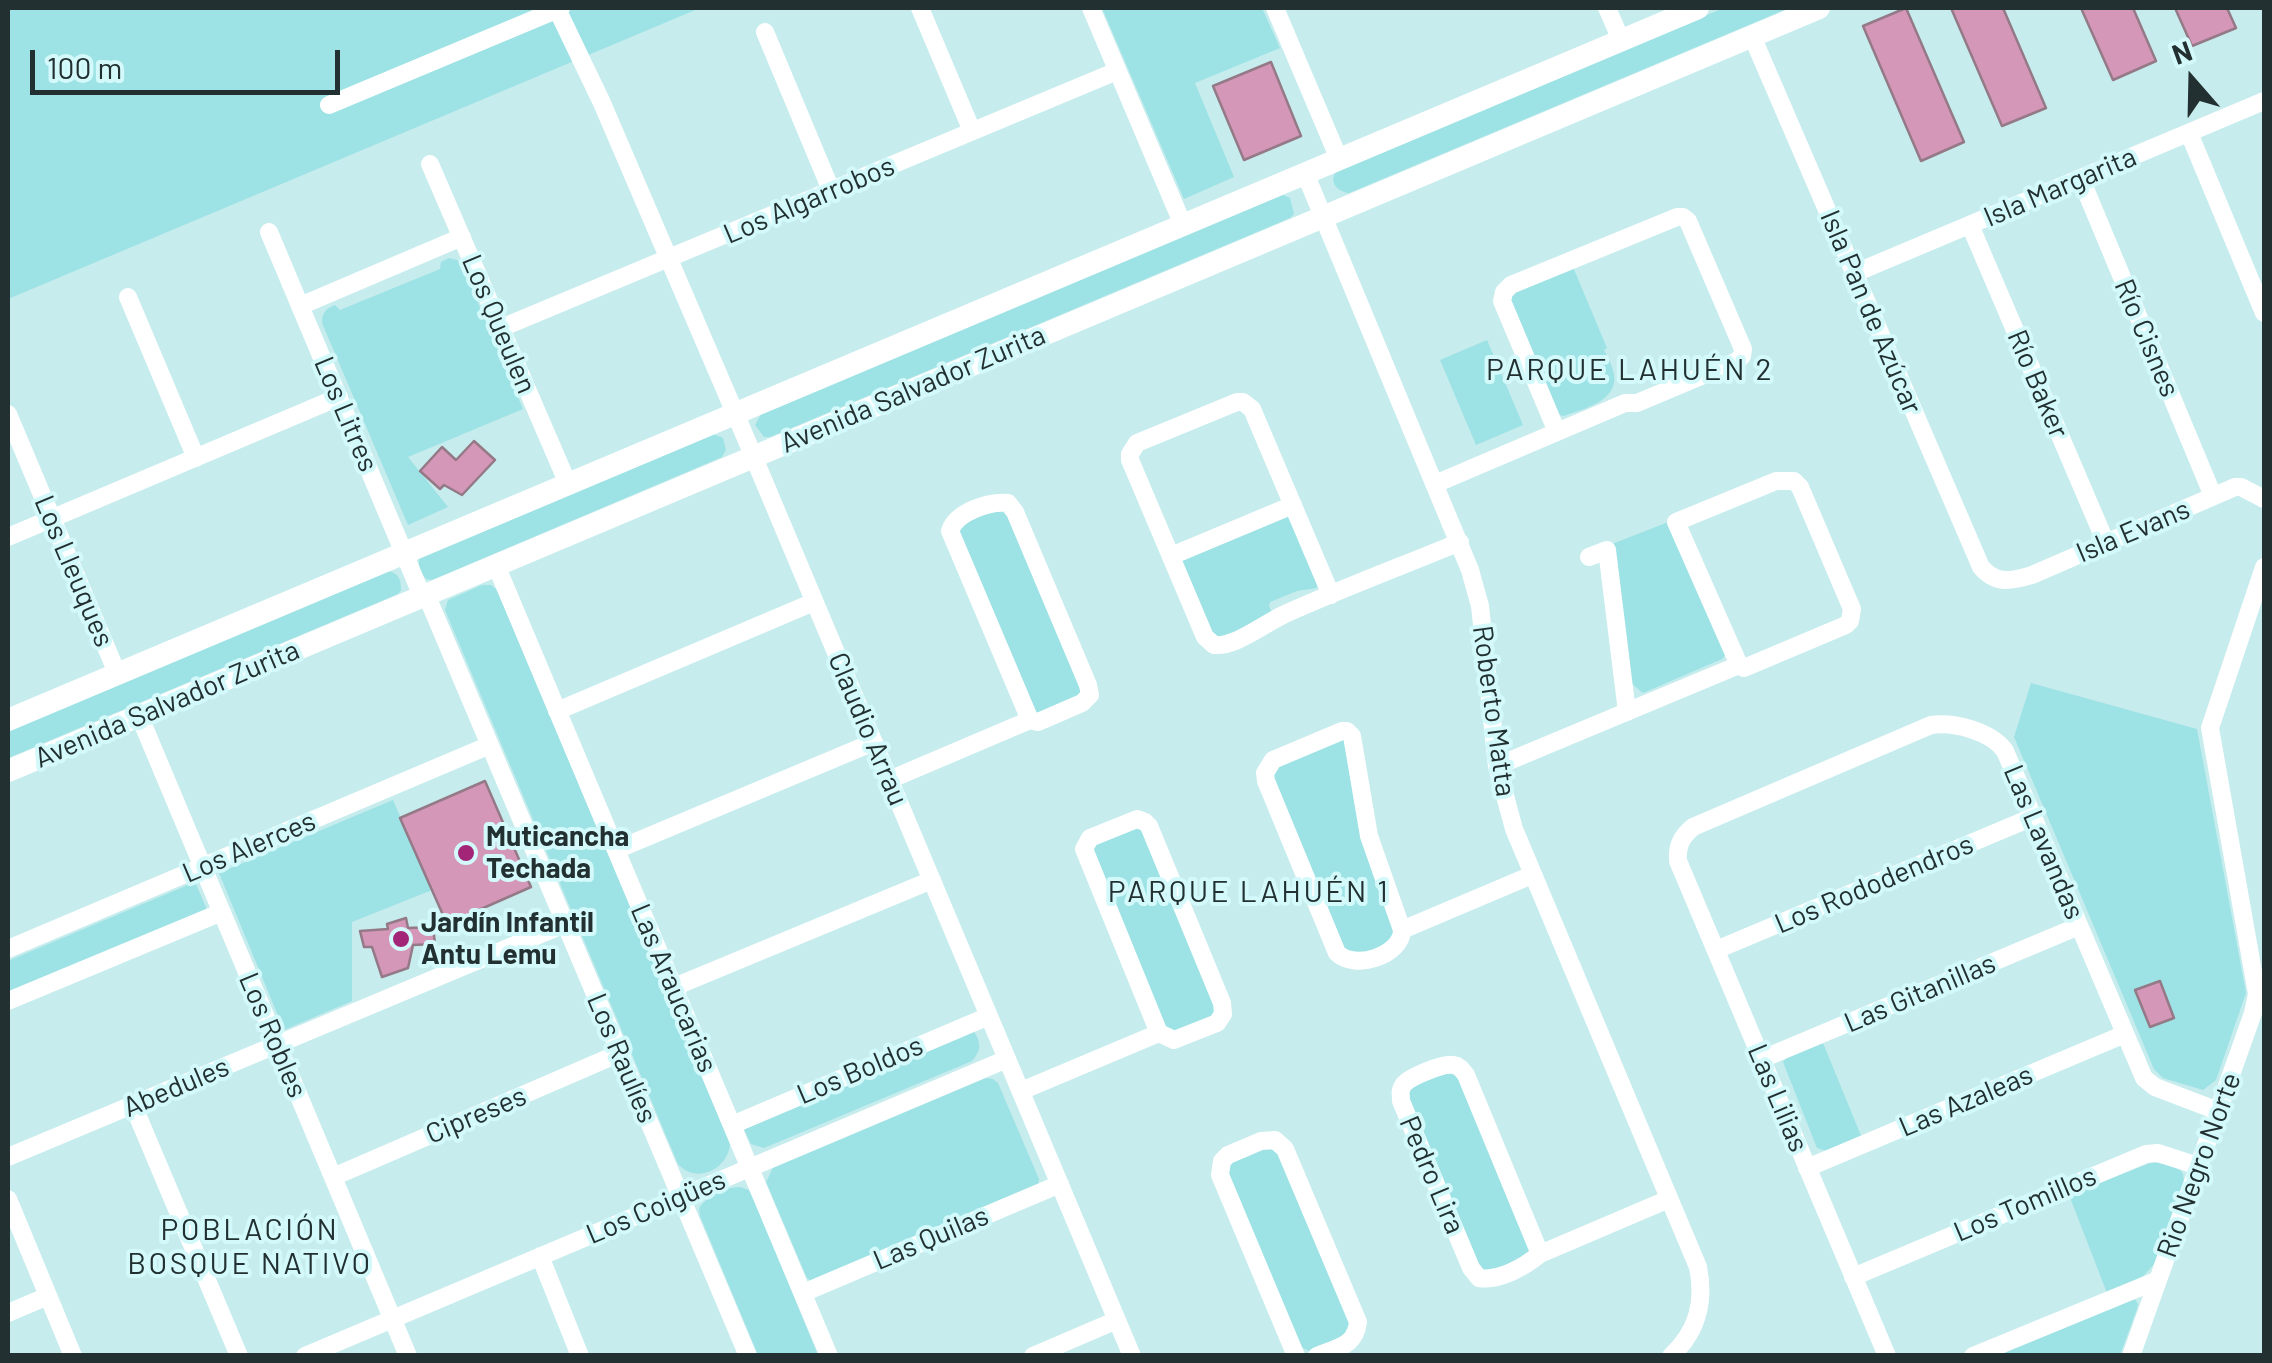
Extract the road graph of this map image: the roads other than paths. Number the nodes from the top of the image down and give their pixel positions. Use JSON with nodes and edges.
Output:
{"nodes":[{"id":1,"x":559,"y":8,"type":"edge"},
{"id":2,"x":920,"y":8,"type":"edge"},
{"id":3,"x":1091,"y":8,"type":"edge"},
{"id":4,"x":1275,"y":8,"type":"edge"},
{"id":5,"x":1608,"y":8,"type":"edge"},
{"id":6,"x":1698,"y":8,"type":"edge"},
{"id":7,"x":1819,"y":8,"type":"edge"},
{"id":8,"x":765,"y":32,"type":"dead end"},
{"id":9,"x":1752,"y":36,"type":"junction"},
{"id":10,"x":1621,"y":40,"type":"junction"},
{"id":11,"x":1118,"y":71,"type":"junction"},
{"id":12,"x":2264,"y":101,"type":"edge"},
{"id":13,"x":329,"y":105,"type":"dead end"},
{"id":14,"x":972,"y":132,"type":"junction"},
{"id":15,"x":2189,"y":133,"type":"junction"},
{"id":16,"x":1339,"y":159,"type":"junction"},
{"id":17,"x":430,"y":164,"type":"dead end"},
{"id":18,"x":1305,"y":174,"type":"junction"},
{"id":19,"x":2081,"y":179,"type":"junction"},
{"id":20,"x":832,"y":190,"type":"junction"},
{"id":21,"x":1323,"y":216,"type":"junction"},
{"id":22,"x":1970,"y":224,"type":"junction"},
{"id":23,"x":1183,"y":225,"type":"junction"},
{"id":24,"x":269,"y":232,"type":"dead end"},
{"id":25,"x":462,"y":237,"type":"junction"},
{"id":26,"x":668,"y":259,"type":"junction"},
{"id":27,"x":1854,"y":272,"type":"junction"},
{"id":28,"x":128,"y":298,"type":"dead end"},
{"id":29,"x":300,"y":306,"type":"junction"},
{"id":30,"x":2264,"y":313,"type":"edge"},
{"id":31,"x":501,"y":328,"type":"junction"},
{"id":32,"x":339,"y":397,"type":"junction"},
{"id":33,"x":8,"y":414,"type":"edge"},
{"id":34,"x":735,"y":414,"type":"junction"},
{"id":35,"x":1557,"y":432,"type":"junction"},
{"id":36,"x":753,"y":456,"type":"junction"},
{"id":37,"x":196,"y":458,"type":"junction"},
{"id":38,"x":568,"y":484,"type":"junction"},
{"id":39,"x":1436,"y":484,"type":"junction"},
{"id":40,"x":2214,"y":496,"type":"junction"},
{"id":41,"x":2264,"y":499,"type":"edge"},
{"id":42,"x":1293,"y":505,"type":"junction"},
{"id":43,"x":52,"y":518,"type":"junction"},
{"id":44,"x":8,"y":537,"type":"edge"},
{"id":45,"x":1460,"y":542,"type":"junction"},
{"id":46,"x":2106,"y":543,"type":"junction"},
{"id":47,"x":404,"y":553,"type":"junction"},
{"id":48,"x":1171,"y":556,"type":"junction"},
{"id":49,"x":1588,"y":557,"type":"dead end"},
{"id":50,"x":496,"y":565,"type":"junction"},
{"id":51,"x":2264,"y":566,"type":"edge"},
{"id":52,"x":2000,"y":580,"type":"joint"},
{"id":53,"x":424,"y":595,"type":"junction"},
{"id":54,"x":1331,"y":595,"type":"junction"},
{"id":55,"x":814,"y":602,"type":"junction"},
{"id":56,"x":1739,"y":666,"type":"junction"},
{"id":57,"x":117,"y":673,"type":"junction"},
{"id":58,"x":558,"y":710,"type":"junction"},
{"id":59,"x":1627,"y":712,"type":"junction"},
{"id":60,"x":139,"y":715,"type":"junction"},
{"id":61,"x":8,"y":720,"type":"edge"},
{"id":62,"x":1030,"y":720,"type":"junction"},
{"id":63,"x":874,"y":742,"type":"junction"},
{"id":64,"x":490,"y":745,"type":"junction"},
{"id":65,"x":1497,"y":766,"type":"junction"},
{"id":66,"x":8,"y":771,"type":"edge"},
{"id":67,"x":889,"y":780,"type":"junction"},
{"id":68,"x":2033,"y":817,"type":"junction"},
{"id":69,"x":1681,"y":840,"type":"joint"},
{"id":70,"x":616,"y":850,"type":"junction"},
{"id":71,"x":202,"y":866,"type":"junction"},
{"id":72,"x":1532,"y":874,"type":"junction"},
{"id":73,"x":932,"y":880,"type":"junction"},
{"id":74,"x":222,"y":912,"type":"junction"},
{"id":75,"x":566,"y":924,"type":"junction"},
{"id":76,"x":2079,"y":926,"type":"junction"},
{"id":77,"x":1402,"y":930,"type":"junction"},
{"id":78,"x":8,"y":949,"type":"edge"},
{"id":79,"x":1716,"y":950,"type":"junction"},
{"id":80,"x":674,"y":986,"type":"junction"},
{"id":81,"x":8,"y":1001,"type":"edge"},
{"id":82,"x":989,"y":1016,"type":"junction"},
{"id":83,"x":1159,"y":1033,"type":"junction"},
{"id":84,"x":2125,"y":1034,"type":"junction"},
{"id":85,"x":277,"y":1044,"type":"junction"},
{"id":86,"x":620,"y":1053,"type":"junction"},
{"id":87,"x":1007,"y":1058,"type":"junction"},
{"id":88,"x":1762,"y":1059,"type":"junction"},
{"id":89,"x":1021,"y":1091,"type":"junction"},
{"id":90,"x":133,"y":1104,"type":"junction"},
{"id":91,"x":2218,"y":1111,"type":"junction"},
{"id":92,"x":732,"y":1125,"type":"junction"},
{"id":93,"x":8,"y":1157,"type":"edge"},
{"id":94,"x":2198,"y":1166,"type":"junction"},
{"id":95,"x":750,"y":1167,"type":"junction"},
{"id":96,"x":1808,"y":1168,"type":"junction"},
{"id":97,"x":333,"y":1177,"type":"junction"},
{"id":98,"x":1060,"y":1184,"type":"junction"},
{"id":99,"x":681,"y":1196,"type":"junction"},
{"id":100,"x":8,"y":1199,"type":"edge"},
{"id":101,"x":1669,"y":1199,"type":"junction"},
{"id":102,"x":1540,"y":1254,"type":"junction"},
{"id":103,"x":540,"y":1256,"type":"junction"},
{"id":104,"x":1854,"y":1276,"type":"junction"},
{"id":105,"x":2158,"y":1280,"type":"junction"},
{"id":106,"x":802,"y":1293,"type":"junction"},
{"id":107,"x":48,"y":1296,"type":"junction"},
{"id":108,"x":8,"y":1313,"type":"edge"},
{"id":109,"x":392,"y":1319,"type":"junction"},
{"id":110,"x":1117,"y":1320,"type":"junction"},
{"id":111,"x":73,"y":1356,"type":"edge"},
{"id":112,"x":239,"y":1356,"type":"edge"},
{"id":113,"x":305,"y":1356,"type":"edge"},
{"id":114,"x":408,"y":1356,"type":"edge"},
{"id":115,"x":580,"y":1356,"type":"edge"},
{"id":116,"x":748,"y":1356,"type":"edge"},
{"id":117,"x":829,"y":1356,"type":"edge"},
{"id":118,"x":1033,"y":1356,"type":"edge"},
{"id":119,"x":1132,"y":1356,"type":"edge"},
{"id":120,"x":1296,"y":1356,"type":"edge"},
{"id":121,"x":1317,"y":1356,"type":"edge"},
{"id":122,"x":1671,"y":1356,"type":"edge"},
{"id":123,"x":1887,"y":1356,"type":"edge"},
{"id":124,"x":1973,"y":1356,"type":"edge"},
{"id":125,"x":2131,"y":1356,"type":"edge"}],
"edges":[{"from":1,"to":13,"type":"street"},
{"from":1,"to":26,"type":"street","name":"Claudio Arrau"},
{"from":2,"to":14,"type":"street"},
{"from":3,"to":11,"type":"street"},
{"from":4,"to":16,"type":"street"},
{"from":5,"to":10,"type":"street"},
{"from":6,"to":10,"type":"main road","name":"Avenida Salvador Zurita"},
{"from":7,"to":9,"type":"main road","name":"Avenida Salvador Zurita"},
{"from":8,"to":20,"type":"street"},
{"from":9,"to":21,"type":"main road","name":"Avenida Salvador Zurita"},
{"from":9,"to":27,"type":"street","name":"Isla Pan de Azúcar"},
{"from":10,"to":16,"type":"main road","name":"Avenida Salvador Zurita"},
{"from":11,"to":14,"type":"street","name":"Los Algarrobos"},
{"from":11,"to":23,"type":"street"},
{"from":12,"to":15,"type":"street","name":"Isla Margarita"},
{"from":14,"to":20,"type":"street","name":"Los Algarrobos"},
{"from":15,"to":19,"type":"street","name":"Isla Margarita"},
{"from":15,"to":30,"type":"street"},
{"from":16,"to":18,"type":"main road","name":"Avenida Salvador Zurita"},
{"from":17,"to":25,"type":"street","name":"Los Queulen"},
{"from":18,"to":21,"type":"street","name":"Roberto Matta"},
{"from":18,"to":23,"type":"main road","name":"Avenida Salvador Zurita"},
{"from":19,"to":22,"type":"street","name":"Isla Margarita"},
{"from":19,"to":40,"type":"street","name":"Río Cisnes"},
{"from":20,"to":26,"type":"street","name":"Los Algarrobos"},
{"from":21,"to":36,"type":"main road","name":"Avenida Salvador Zurita"},
{"from":21,"to":39,"type":"street","name":"Roberto Matta"},
{"from":22,"to":27,"type":"street","name":"Isla Margarita"},
{"from":22,"to":46,"type":"street","name":"Río Baker"},
{"from":23,"to":34,"type":"main road","name":"Avenida Salvador Zurita"},
{"from":24,"to":29,"type":"street","name":"Los Litres"},
{"from":25,"to":29,"type":"street"},
{"from":25,"to":31,"type":"street","name":"Los Queulen"},
{"from":26,"to":31,"type":"street","name":"Los Algarrobos"},
{"from":26,"to":34,"type":"street","name":"Claudio Arrau"},
{"from":27,"to":52,"type":"street","name":"Isla Pan de Azúcar"},
{"from":28,"to":37,"type":"street"},
{"from":29,"to":32,"type":"street","name":"Los Litres"},
{"from":31,"to":38,"type":"street","name":"Los Queulen"},
{"from":32,"to":37,"type":"street"},
{"from":32,"to":47,"type":"street","name":"Los Litres"},
{"from":33,"to":43,"type":"street","name":"Los Lleuques"},
{"from":34,"to":36,"type":"street","name":"Claudio Arrau"},
{"from":34,"to":38,"type":"main road","name":"Avenida Salvador Zurita"},
{"from":35,"to":35,"type":"street"},
{"from":35,"to":39,"type":"street"},
{"from":36,"to":50,"type":"main road","name":"Avenida Salvador Zurita"},
{"from":36,"to":55,"type":"street","name":"Claudio Arrau"},
{"from":37,"to":43,"type":"street"},
{"from":38,"to":47,"type":"main road","name":"Avenida Salvador Zurita"},
{"from":39,"to":45,"type":"street","name":"Roberto Matta"},
{"from":40,"to":41,"type":"street","name":"Isla Evans"},
{"from":40,"to":46,"type":"street","name":"Isla Evans"},
{"from":42,"to":48,"type":"street"},
{"from":42,"to":48,"type":"street"},
{"from":42,"to":54,"type":"street"},
{"from":43,"to":44,"type":"street"},
{"from":43,"to":57,"type":"street","name":"Los Lleuques"},
{"from":45,"to":54,"type":"street"},
{"from":45,"to":65,"type":"street","name":"Roberto Matta"},
{"from":46,"to":52,"type":"street","name":"Isla Evans"},
{"from":47,"to":53,"type":"street","name":"Los Litres"},
{"from":47,"to":57,"type":"main road","name":"Avenida Salvador Zurita"},
{"from":48,"to":54,"type":"street"},
{"from":49,"to":59,"type":"street"},
{"from":50,"to":53,"type":"main road","name":"Avenida Salvador Zurita"},
{"from":50,"to":58,"type":"street","name":"Las Araucarias"},
{"from":51,"to":91,"type":"street","name":"Rio Negro Norte"},
{"from":53,"to":60,"type":"main road","name":"Avenida Salvador Zurita"},
{"from":53,"to":64,"type":"street","name":"Los Raulíes"},
{"from":55,"to":58,"type":"street"},
{"from":55,"to":63,"type":"street","name":"Claudio Arrau"},
{"from":56,"to":56,"type":"street"},
{"from":56,"to":59,"type":"street"},
{"from":57,"to":61,"type":"main road","name":"Avenida Salvador Zurita"},
{"from":58,"to":70,"type":"street","name":"Las Araucarias"},
{"from":59,"to":65,"type":"street"},
{"from":60,"to":66,"type":"main road","name":"Avenida Salvador Zurita"},
{"from":60,"to":71,"type":"street","name":"Los Robles"},
{"from":62,"to":62,"type":"street"},
{"from":62,"to":67,"type":"street"},
{"from":63,"to":67,"type":"street","name":"Claudio Arrau"},
{"from":63,"to":70,"type":"street"},
{"from":64,"to":71,"type":"street","name":"Los Alerces"},
{"from":64,"to":75,"type":"street","name":"Los Raulíes"},
{"from":65,"to":72,"type":"street","name":"Roberto Matta"},
{"from":67,"to":73,"type":"street","name":"Claudio Arrau"},
{"from":68,"to":69,"type":"street","name":"Las Lavandas"},
{"from":68,"to":76,"type":"street","name":"Las Lavandas"},
{"from":68,"to":79,"type":"street","name":"Los Rododendros"},
{"from":69,"to":79,"type":"street","name":"Las Lilias"},
{"from":70,"to":80,"type":"street","name":"Las Araucarias"},
{"from":71,"to":74,"type":"street","name":"Los Robles"},
{"from":71,"to":78,"type":"street","name":"Los Alerces"},
{"from":72,"to":77,"type":"street"},
{"from":72,"to":101,"type":"street","name":"Roberto Matta"},
{"from":73,"to":80,"type":"street"},
{"from":73,"to":82,"type":"street","name":"Claudio Arrau"},
{"from":74,"to":81,"type":"street"},
{"from":74,"to":85,"type":"street","name":"Los Robles"},
{"from":75,"to":85,"type":"street","name":"Abedules"},
{"from":75,"to":86,"type":"street","name":"Los Raulíes"},
{"from":76,"to":84,"type":"street","name":"Las Lavandas"},
{"from":76,"to":88,"type":"street","name":"Las Gitanillas"},
{"from":77,"to":77,"type":"street"},
{"from":79,"to":88,"type":"street","name":"Las Lilias"},
{"from":80,"to":92,"type":"street","name":"Las Araucarias"},
{"from":82,"to":87,"type":"street","name":"Claudio Arrau"},
{"from":82,"to":92,"type":"street","name":"Los Boldos"},
{"from":83,"to":83,"type":"street"},
{"from":83,"to":89,"type":"street"},
{"from":84,"to":91,"type":"street","name":"Las Lavandas"},
{"from":84,"to":96,"type":"street","name":"Las Azaleas"},
{"from":85,"to":90,"type":"street","name":"Abedules"},
{"from":85,"to":97,"type":"street","name":"Los Robles"},
{"from":86,"to":97,"type":"street","name":"Cipreses"},
{"from":86,"to":99,"type":"street","name":"Los Raulíes"},
{"from":87,"to":89,"type":"street","name":"Claudio Arrau"},
{"from":87,"to":95,"type":"street","name":"Los Coigües"},
{"from":88,"to":96,"type":"street","name":"Las Lilias"},
{"from":89,"to":98,"type":"street","name":"Claudio Arrau"},
{"from":90,"to":93,"type":"street","name":"Abedules"},
{"from":90,"to":112,"type":"street"},
{"from":91,"to":94,"type":"street","name":"Rio Negro Norte"},
{"from":92,"to":95,"type":"street","name":"Las Araucarias"},
{"from":94,"to":104,"type":"street","name":"Los Tomillos"},
{"from":94,"to":105,"type":"street","name":"Rio Negro Norte"},
{"from":95,"to":99,"type":"street","name":"Los Coigües"},
{"from":95,"to":106,"type":"street","name":"Las Araucarias"},
{"from":96,"to":104,"type":"street","name":"Las Lilias"},
{"from":97,"to":109,"type":"street","name":"Los Robles"},
{"from":98,"to":106,"type":"street","name":"Las Quilas"},
{"from":98,"to":110,"type":"street","name":"Claudio Arrau"},
{"from":99,"to":103,"type":"street","name":"Los Coigües"},
{"from":99,"to":116,"type":"street","name":"Los Raulíes"},
{"from":100,"to":107,"type":"street"},
{"from":101,"to":102,"type":"street","name":"Pedro Lira"},
{"from":101,"to":122,"type":"street","name":"Roberto Matta"},
{"from":102,"to":102,"type":"street","name":"Pedro Lira"},
{"from":103,"to":109,"type":"street","name":"Los Coigües"},
{"from":103,"to":115,"type":"street"},
{"from":104,"to":123,"type":"street","name":"Las Lilias"},
{"from":105,"to":124,"type":"street"},
{"from":105,"to":125,"type":"street","name":"Rio Negro Norte"},
{"from":106,"to":117,"type":"street","name":"Las Araucarias"},
{"from":107,"to":108,"type":"street"},
{"from":107,"to":111,"type":"street"},
{"from":109,"to":113,"type":"street","name":"Los Coigües"},
{"from":109,"to":114,"type":"street","name":"Los Robles"},
{"from":110,"to":118,"type":"street"},
{"from":110,"to":119,"type":"street","name":"Claudio Arrau"},
{"from":120,"to":121,"type":"street"}]}
